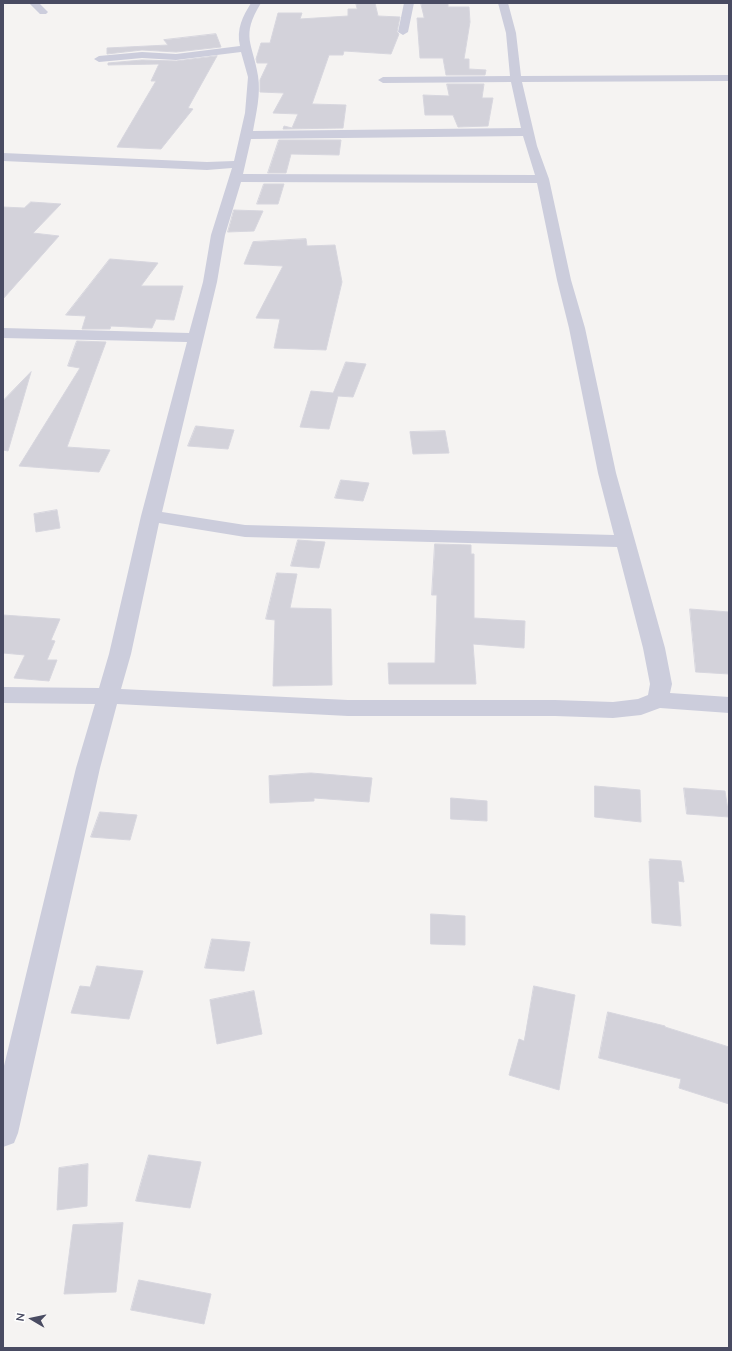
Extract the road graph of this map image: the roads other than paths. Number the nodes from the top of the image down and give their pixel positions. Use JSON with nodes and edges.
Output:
{"nodes":[{"id":1,"x":34,"y":3,"type":"edge"},
{"id":2,"x":256,"y":3,"type":"edge"},
{"id":3,"x":409,"y":3,"type":"edge"},
{"id":4,"x":503,"y":3,"type":"edge"},
{"id":5,"x":43,"y":12,"type":"dead end"},
{"id":6,"x":403,"y":32,"type":"dead end"},
{"id":7,"x":245,"y":48,"type":"junction"},
{"id":8,"x":99,"y":59,"type":"dead end"},
{"id":9,"x":516,"y":78,"type":"junction"},
{"id":10,"x":729,"y":78,"type":"edge"},
{"id":11,"x":383,"y":80,"type":"dead end"},
{"id":12,"x":528,"y":132,"type":"junction"},
{"id":13,"x":246,"y":135,"type":"junction"},
{"id":14,"x":3,"y":157,"type":"edge"},
{"id":15,"x":237,"y":171,"type":"junction"},
{"id":16,"x":543,"y":179,"type":"junction"},
{"id":17,"x":3,"y":333,"type":"edge"},
{"id":18,"x":196,"y":338,"type":"junction"},
{"id":19,"x":151,"y":516,"type":"junction"},
{"id":20,"x":626,"y":541,"type":"junction"},
{"id":21,"x":3,"y":695,"type":"edge"},
{"id":22,"x":107,"y":696,"type":"junction"},
{"id":23,"x":658,"y":700,"type":"junction"},
{"id":24,"x":729,"y":705,"type":"edge"},
{"id":25,"x":3,"y":1133,"type":"edge"}],
"edges":[{"from":1,"to":5,"type":"street"},
{"from":2,"to":7,"type":"street"},
{"from":3,"to":6,"type":"street"},
{"from":4,"to":9,"type":"street"},
{"from":7,"to":8,"type":"street"},
{"from":7,"to":13,"type":"street"},
{"from":9,"to":10,"type":"street"},
{"from":9,"to":11,"type":"street"},
{"from":9,"to":12,"type":"street"},
{"from":12,"to":13,"type":"street"},
{"from":12,"to":16,"type":"street"},
{"from":13,"to":15,"type":"street"},
{"from":14,"to":15,"type":"street"},
{"from":15,"to":16,"type":"street"},
{"from":15,"to":18,"type":"street"},
{"from":16,"to":20,"type":"street"},
{"from":17,"to":18,"type":"street"},
{"from":18,"to":19,"type":"street"},
{"from":19,"to":20,"type":"street"},
{"from":19,"to":22,"type":"street"},
{"from":20,"to":23,"type":"street"},
{"from":21,"to":22,"type":"street"},
{"from":22,"to":23,"type":"street"},
{"from":22,"to":25,"type":"street"},
{"from":23,"to":24,"type":"street"}]}
